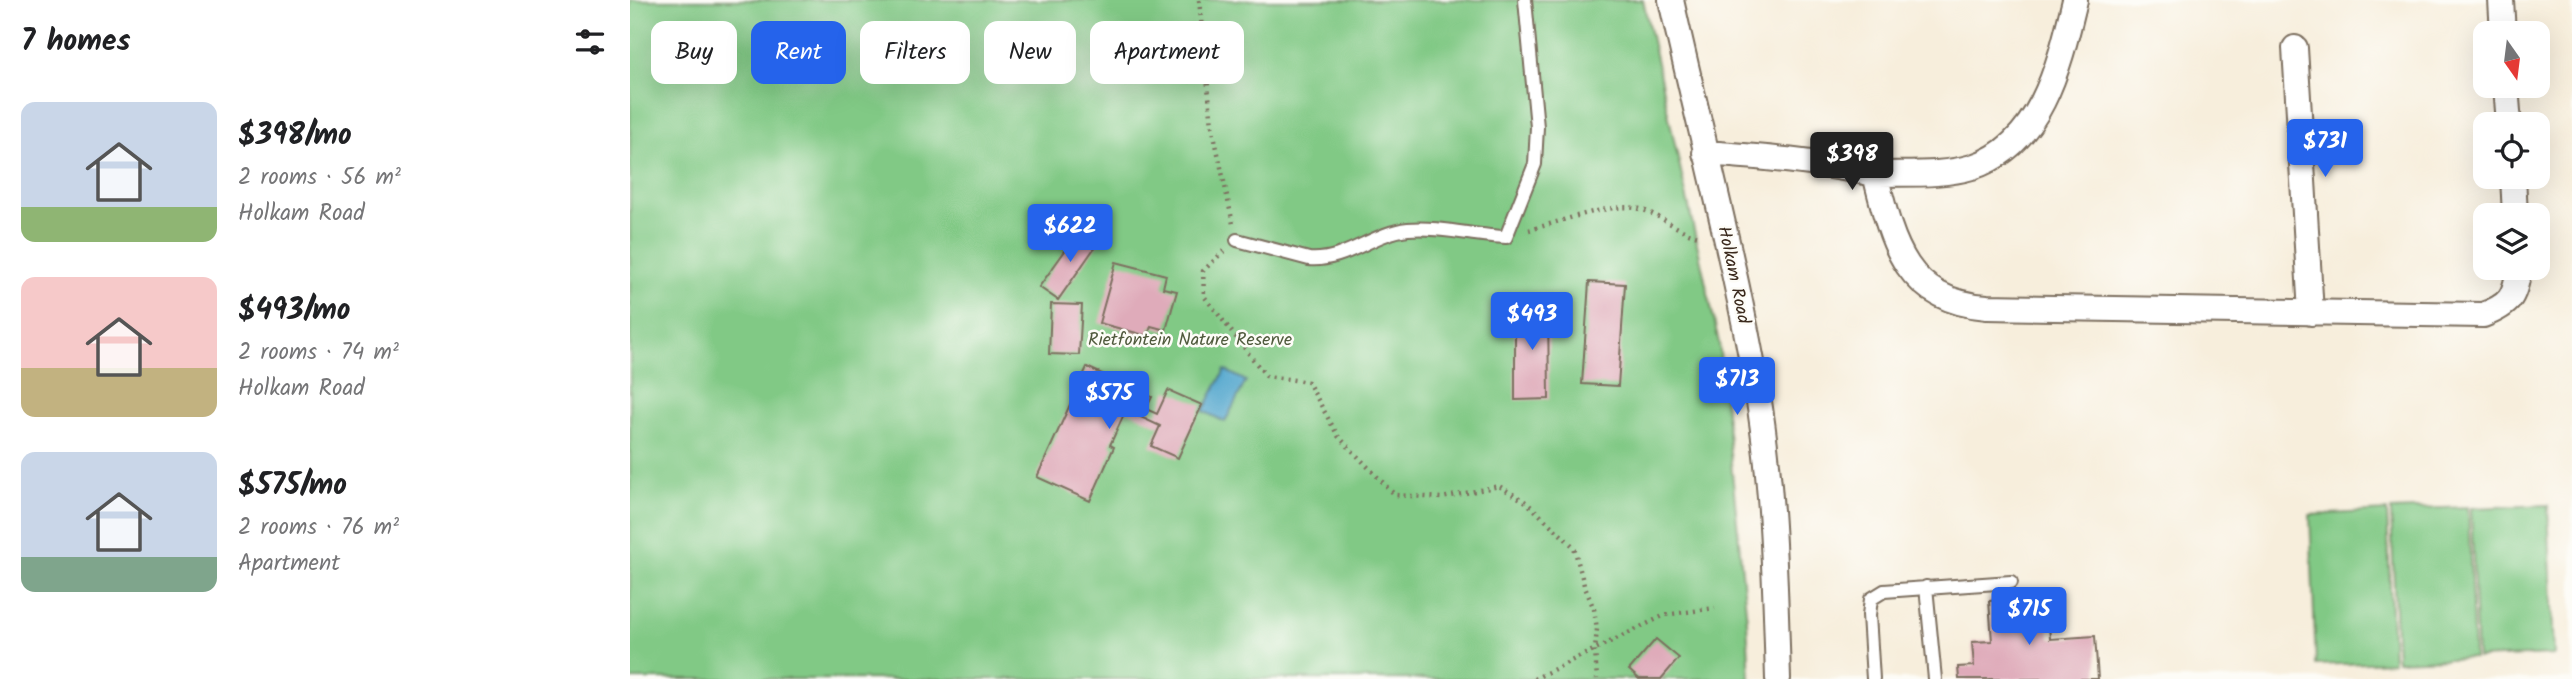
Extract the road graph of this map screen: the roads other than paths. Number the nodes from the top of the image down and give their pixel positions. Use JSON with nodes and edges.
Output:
{"nodes":[{"id":1,"x":1525,"y":0,"type":"edge"},
{"id":2,"x":1671,"y":0,"type":"edge"},
{"id":3,"x":2075,"y":0,"type":"edge"},
{"id":4,"x":2501,"y":0,"type":"edge"},
{"id":5,"x":2502,"y":21,"type":"edge"},
{"id":6,"x":2295,"y":48,"type":"dead end"},
{"id":7,"x":1705,"y":153,"type":"junction"},
{"id":8,"x":1875,"y":174,"type":"junction"},
{"id":9,"x":1237,"y":240,"type":"road end"},
{"id":10,"x":2517,"y":280,"type":"edge"},
{"id":11,"x":2311,"y":313,"type":"junction"},
{"id":12,"x":2011,"y":582,"type":"dead end"},
{"id":13,"x":1926,"y":587,"type":"junction"},
{"id":14,"x":1778,"y":679,"type":"edge"},
{"id":15,"x":1873,"y":679,"type":"edge"},
{"id":16,"x":1935,"y":679,"type":"edge"}],
"edges":[{"from":1,"to":9,"type":"lane"},
{"from":2,"to":7,"type":"street","name":"Holkam Road"},
{"from":3,"to":8,"type":"street"},
{"from":4,"to":5,"type":"street"},
{"from":6,"to":11,"type":"street"},
{"from":7,"to":8,"type":"street"},
{"from":7,"to":14,"type":"street","name":"Holkam Road"},
{"from":8,"to":11,"type":"street"},
{"from":10,"to":11,"type":"street"},
{"from":12,"to":13,"type":"lane"},
{"from":13,"to":15,"type":"lane"},
{"from":13,"to":16,"type":"lane"}]}
